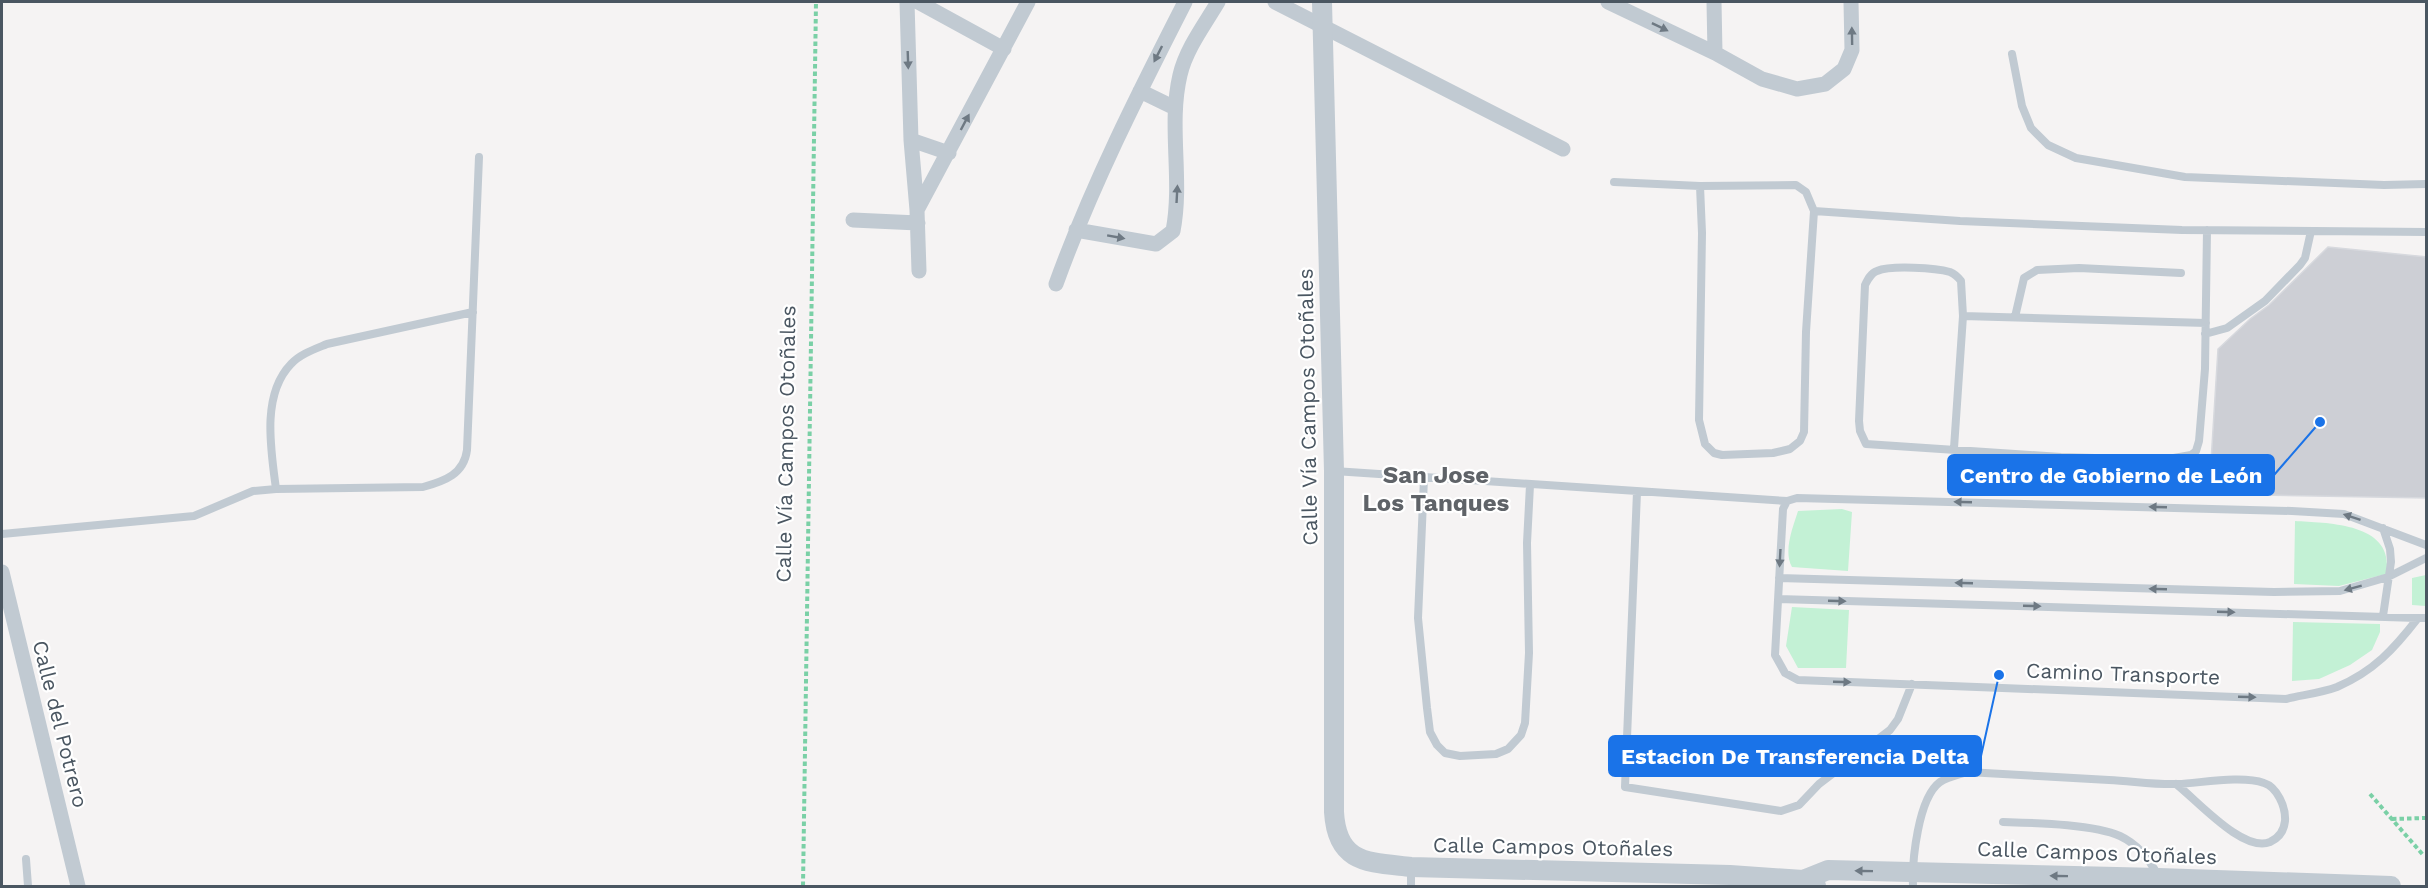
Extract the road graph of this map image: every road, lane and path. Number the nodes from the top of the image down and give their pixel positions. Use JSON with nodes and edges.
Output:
{"nodes":[{"id":1,"x":816,"y":2,"type":"edge"},
{"id":2,"x":907,"y":2,"type":"edge"},
{"id":3,"x":918,"y":2,"type":"edge"},
{"id":4,"x":1028,"y":2,"type":"edge"},
{"id":5,"x":1185,"y":2,"type":"edge"},
{"id":6,"x":1218,"y":2,"type":"edge"},
{"id":7,"x":1275,"y":2,"type":"edge"},
{"id":8,"x":1322,"y":2,"type":"edge"},
{"id":9,"x":1608,"y":2,"type":"edge"},
{"id":10,"x":1714,"y":2,"type":"edge"},
{"id":11,"x":1851,"y":2,"type":"edge"},
{"id":12,"x":1322,"y":27,"type":"junction"},
{"id":13,"x":1004,"y":49,"type":"junction"},
{"id":14,"x":1715,"y":53,"type":"junction"},
{"id":15,"x":2012,"y":54,"type":"dead end"},
{"id":16,"x":1140,"y":91,"type":"junction"},
{"id":17,"x":1175,"y":108,"type":"junction"},
{"id":18,"x":910,"y":141,"type":"junction"},
{"id":19,"x":1563,"y":149,"type":"dead end"},
{"id":20,"x":949,"y":153,"type":"junction"},
{"id":21,"x":479,"y":157,"type":"dead end"},
{"id":22,"x":1614,"y":182,"type":"dead end"},
{"id":23,"x":2427,"y":184,"type":"edge"},
{"id":24,"x":1700,"y":186,"type":"junction"},
{"id":25,"x":1814,"y":211,"type":"junction"},
{"id":26,"x":917,"y":216,"type":"junction"},
{"id":27,"x":853,"y":220,"type":"dead end"},
{"id":28,"x":1076,"y":230,"type":"junction"},
{"id":29,"x":2207,"y":230,"type":"junction"},
{"id":30,"x":2311,"y":231,"type":"junction"},
{"id":31,"x":2427,"y":232,"type":"edge"},
{"id":32,"x":919,"y":272,"type":"dead end"},
{"id":33,"x":2181,"y":273,"type":"dead end"},
{"id":34,"x":1056,"y":284,"type":"dead end"},
{"id":35,"x":473,"y":312,"type":"junction"},
{"id":36,"x":1963,"y":316,"type":"junction"},
{"id":37,"x":2015,"y":318,"type":"junction"},
{"id":38,"x":2205,"y":323,"type":"junction"},
{"id":39,"x":2205,"y":334,"type":"junction"},
{"id":40,"x":1954,"y":448,"type":"junction"},
{"id":41,"x":1334,"y":471,"type":"junction"},
{"id":42,"x":1424,"y":478,"type":"junction"},
{"id":43,"x":1530,"y":485,"type":"junction"},
{"id":44,"x":276,"y":489,"type":"junction"},
{"id":45,"x":1637,"y":492,"type":"junction"},
{"id":46,"x":1787,"y":501,"type":"junction"},
{"id":47,"x":2383,"y":528,"type":"junction"},
{"id":48,"x":2,"y":534,"type":"edge"},
{"id":49,"x":2427,"y":544,"type":"edge"},
{"id":50,"x":2427,"y":558,"type":"edge"},
{"id":51,"x":2,"y":572,"type":"edge"},
{"id":52,"x":2388,"y":577,"type":"junction"},
{"id":53,"x":1779,"y":578,"type":"junction"},
{"id":54,"x":1778,"y":599,"type":"junction"},
{"id":55,"x":2384,"y":616,"type":"junction"},
{"id":56,"x":2422,"y":618,"type":"edge"},
{"id":57,"x":1912,"y":684,"type":"junction"},
{"id":58,"x":2176,"y":784,"type":"junction"},
{"id":59,"x":2370,"y":795,"type":"dead end"},
{"id":60,"x":1334,"y":812,"type":"joint"},
{"id":61,"x":2427,"y":818,"type":"edge"},
{"id":62,"x":2392,"y":819,"type":"junction"},
{"id":63,"x":2003,"y":822,"type":"dead end"},
{"id":64,"x":2424,"y":856,"type":"dead end"},
{"id":65,"x":26,"y":859,"type":"dead end"},
{"id":66,"x":1411,"y":877,"type":"edge"},
{"id":67,"x":1913,"y":879,"type":"edge"},
{"id":68,"x":1730,"y":881,"type":"edge"},
{"id":69,"x":2159,"y":882,"type":"edge"},
{"id":70,"x":1810,"y":883,"type":"edge"},
{"id":71,"x":28,"y":886,"type":"edge"},
{"id":72,"x":78,"y":886,"type":"edge"},
{"id":73,"x":803,"y":886,"type":"edge"},
{"id":74,"x":2391,"y":886,"type":"edge"}],
"edges":[{"from":1,"to":73,"type":"path","name":"Calle Vía Campos Otoñales"},
{"from":2,"to":18,"type":"street","one_way":true},
{"from":3,"to":13,"type":"street"},
{"from":4,"to":13,"type":"street"},
{"from":5,"to":16,"type":"street","one_way":true},
{"from":6,"to":17,"type":"street"},
{"from":7,"to":12,"type":"street"},
{"from":8,"to":12,"type":"street","name":"Calle Vía Campos Otoñales"},
{"from":9,"to":14,"type":"street","one_way":true},
{"from":10,"to":14,"type":"street"},
{"from":14,"to":11,"type":"street","one_way":true},
{"from":12,"to":19,"type":"street"},
{"from":12,"to":41,"type":"street","name":"Calle Vía Campos Otoñales"},
{"from":20,"to":13,"type":"street","one_way":true},
{"from":15,"to":23,"type":"lane"},
{"from":16,"to":17,"type":"street"},
{"from":16,"to":28,"type":"street"},
{"from":28,"to":17,"type":"street","one_way":true},
{"from":18,"to":20,"type":"street"},
{"from":18,"to":26,"type":"street"},
{"from":20,"to":26,"type":"street"},
{"from":21,"to":35,"type":"lane"},
{"from":22,"to":24,"type":"lane"},
{"from":24,"to":25,"type":"lane"},
{"from":24,"to":25,"type":"lane"},
{"from":25,"to":29,"type":"lane"},
{"from":26,"to":27,"type":"street"},
{"from":26,"to":32,"type":"street"},
{"from":28,"to":34,"type":"street"},
{"from":29,"to":30,"type":"lane"},
{"from":29,"to":38,"type":"lane"},
{"from":30,"to":31,"type":"lane"},
{"from":30,"to":39,"type":"lane"},
{"from":33,"to":37,"type":"lane"},
{"from":35,"to":44,"type":"lane"},
{"from":35,"to":44,"type":"lane"},
{"from":36,"to":37,"type":"lane"},
{"from":36,"to":40,"type":"lane"},
{"from":36,"to":40,"type":"lane"},
{"from":37,"to":38,"type":"lane"},
{"from":38,"to":39,"type":"lane"},
{"from":39,"to":40,"type":"lane"},
{"from":41,"to":42,"type":"lane"},
{"from":41,"to":60,"type":"street","name":"Calle Vía Campos Otoñales"},
{"from":42,"to":43,"type":"lane"},
{"from":42,"to":43,"type":"lane"},
{"from":43,"to":45,"type":"lane"},
{"from":44,"to":48,"type":"lane"},
{"from":45,"to":46,"type":"lane"},
{"from":45,"to":57,"type":"lane"},
{"from":47,"to":46,"type":"lane","one_way":true},
{"from":46,"to":53,"type":"lane","name":"Camino Transporte","one_way":true},
{"from":47,"to":49,"type":"lane"},
{"from":47,"to":52,"type":"lane"},
{"from":50,"to":52,"type":"lane"},
{"from":51,"to":72,"type":"street","name":"Calle del Potrero"},
{"from":52,"to":53,"type":"lane","one_way":true},
{"from":52,"to":55,"type":"lane"},
{"from":53,"to":54,"type":"lane","name":"Camino Transporte"},
{"from":54,"to":55,"type":"lane","one_way":true},
{"from":54,"to":57,"type":"lane","name":"Camino Transporte","one_way":true},
{"from":55,"to":56,"type":"lane"},
{"from":57,"to":56,"type":"lane","name":"Camino Transporte","one_way":true},
{"from":58,"to":58,"type":"lane"},
{"from":58,"to":67,"type":"lane"},
{"from":59,"to":62,"type":"path"},
{"from":60,"to":66,"type":"street","name":"Calle Campos Otoñales"},
{"from":61,"to":62,"type":"path"},
{"from":62,"to":64,"type":"path"},
{"from":63,"to":69,"type":"lane"},
{"from":65,"to":71,"type":"lane"},
{"from":66,"to":68,"type":"street","name":"Calle Campos Otoñales"},
{"from":69,"to":67,"type":"street","name":"Calle Campos Otoñales","one_way":true},
{"from":67,"to":70,"type":"street","name":"Calle Campos Otoñales","one_way":true},
{"from":68,"to":70,"type":"street","name":"Calle Campos Otoñales"},
{"from":69,"to":74,"type":"street","name":"Calle Campos Otoñales"}]}
